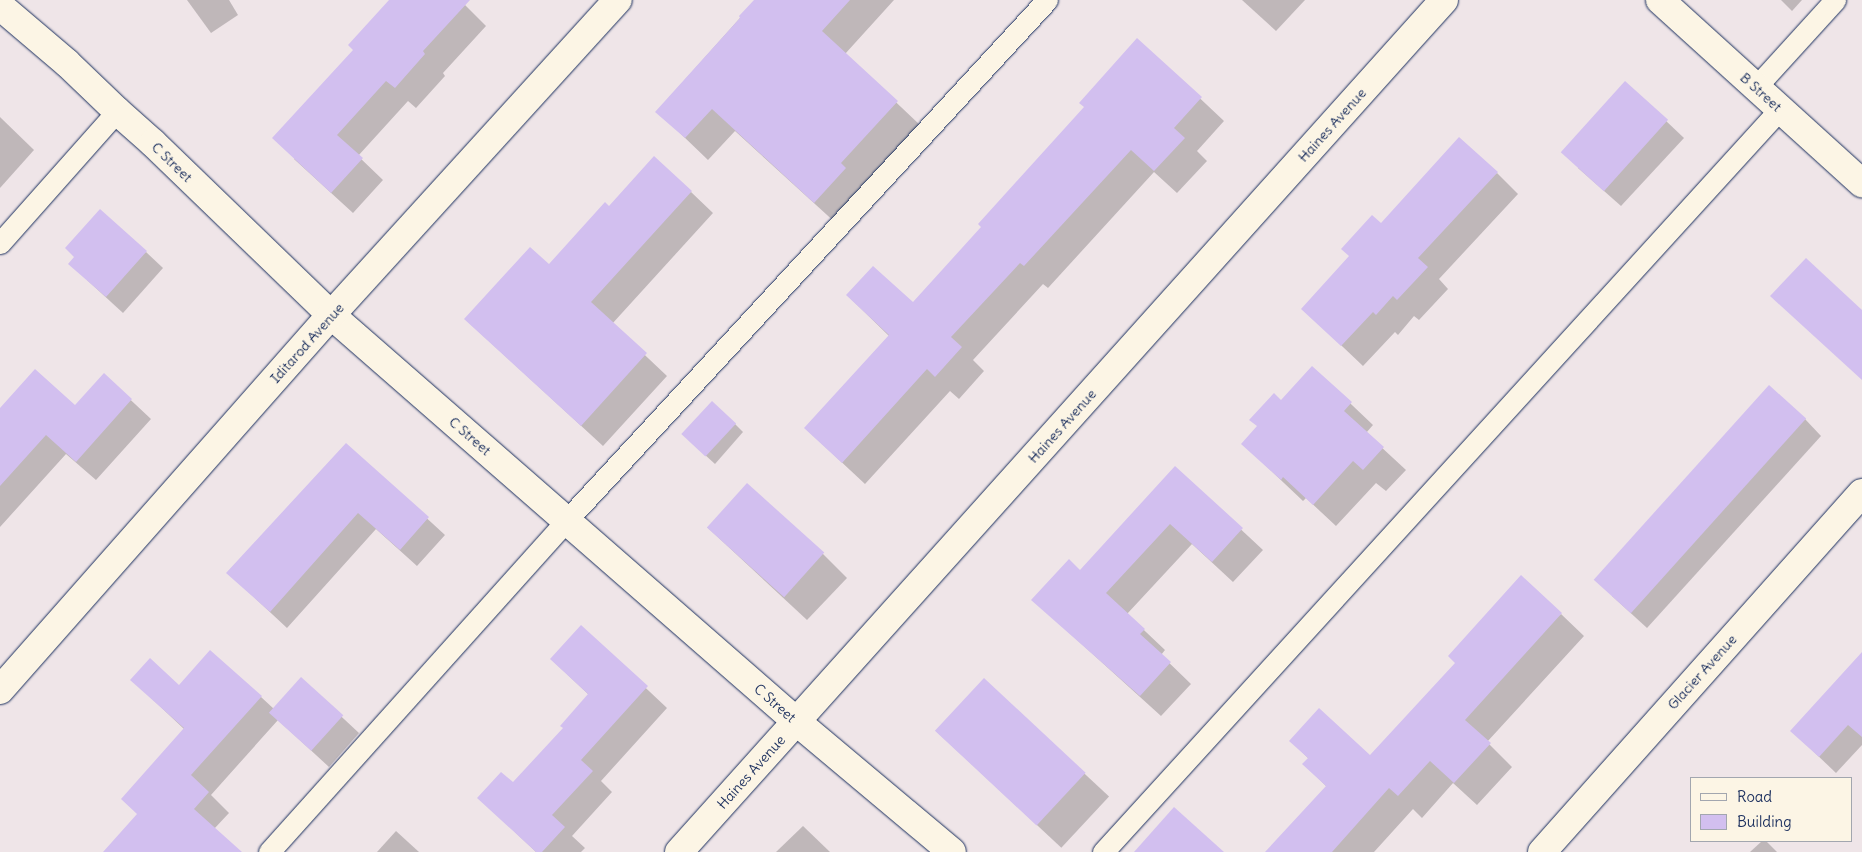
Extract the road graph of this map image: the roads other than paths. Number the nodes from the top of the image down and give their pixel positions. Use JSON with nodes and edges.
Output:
{"nodes":[{"id":1,"x":618,"y":0,"type":"edge"},
{"id":2,"x":1047,"y":0,"type":"edge"},
{"id":3,"x":1444,"y":0,"type":"edge"},
{"id":4,"x":1660,"y":0,"type":"edge"},
{"id":5,"x":1834,"y":0,"type":"edge"},
{"id":6,"x":0,"y":6,"type":"edge"},
{"id":7,"x":1756,"y":88,"type":"junction"},
{"id":8,"x":1780,"y":109,"type":"junction"},
{"id":9,"x":116,"y":112,"type":"junction"},
{"id":10,"x":1862,"y":183,"type":"edge"},
{"id":11,"x":0,"y":242,"type":"edge"},
{"id":12,"x":331,"y":315,"type":"junction"},
{"id":13,"x":1862,"y":493,"type":"edge"},
{"id":14,"x":566,"y":521,"type":"junction"},
{"id":15,"x":0,"y":690,"type":"edge"},
{"id":16,"x":797,"y":722,"type":"junction"},
{"id":17,"x":269,"y":852,"type":"edge"},
{"id":18,"x":679,"y":852,"type":"edge"},
{"id":19,"x":952,"y":852,"type":"edge"},
{"id":20,"x":1103,"y":852,"type":"edge"},
{"id":21,"x":1542,"y":852,"type":"edge"}],
"edges":[{"from":1,"to":12,"type":"street","name":"Iditarod Avenue"},
{"from":2,"to":14,"type":"lane"},
{"from":3,"to":16,"type":"street","name":"Haines Avenue"},
{"from":4,"to":7,"type":"street","name":"B Street"},
{"from":5,"to":7,"type":"lane"},
{"from":6,"to":9,"type":"street","name":"C Street"},
{"from":7,"to":8,"type":"street","name":"B Street"},
{"from":8,"to":10,"type":"street","name":"B Street"},
{"from":8,"to":20,"type":"lane"},
{"from":9,"to":11,"type":"lane"},
{"from":9,"to":12,"type":"street","name":"C Street"},
{"from":12,"to":14,"type":"street","name":"C Street"},
{"from":12,"to":15,"type":"street","name":"Iditarod Avenue"},
{"from":13,"to":21,"type":"street","name":"Glacier Avenue"},
{"from":14,"to":16,"type":"street","name":"C Street"},
{"from":14,"to":17,"type":"lane"},
{"from":16,"to":18,"type":"street","name":"Haines Avenue"},
{"from":16,"to":19,"type":"street","name":"C Street"}]}
